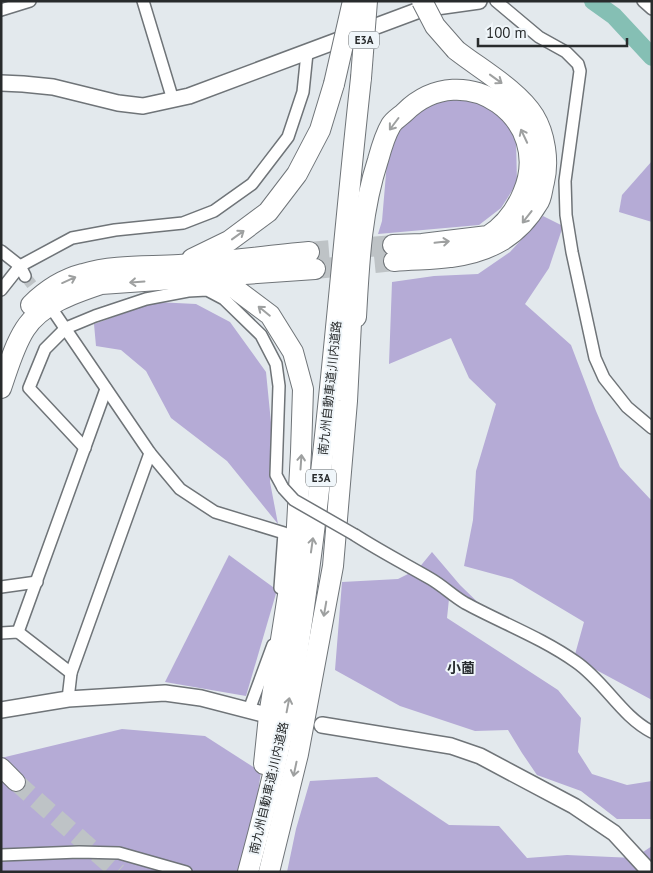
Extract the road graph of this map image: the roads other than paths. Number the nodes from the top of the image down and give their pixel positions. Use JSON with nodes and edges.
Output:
{"nodes":[{"id":1,"x":30,"y":1,"type":"edge"},
{"id":2,"x":143,"y":1,"type":"edge"},
{"id":3,"x":353,"y":1,"type":"edge"},
{"id":4,"x":367,"y":1,"type":"edge"},
{"id":5,"x":422,"y":1,"type":"edge"},
{"id":6,"x":479,"y":1,"type":"edge"},
{"id":7,"x":496,"y":1,"type":"edge"},
{"id":8,"x":643,"y":1,"type":"edge"},
{"id":9,"x":652,"y":9,"type":"edge"},
{"id":10,"x":1,"y":10,"type":"edge"},
{"id":11,"x":307,"y":53,"type":"junction"},
{"id":12,"x":361,"y":78,"type":"junction"},
{"id":13,"x":1,"y":84,"type":"edge"},
{"id":14,"x":173,"y":100,"type":"junction"},
{"id":15,"x":1,"y":252,"type":"edge"},
{"id":16,"x":312,"y":260,"type":"tunnel mouth"},
{"id":17,"x":23,"y":271,"type":"junction"},
{"id":18,"x":182,"y":272,"type":"junction"},
{"id":19,"x":1,"y":290,"type":"edge"},
{"id":20,"x":54,"y":312,"type":"dead end"},
{"id":21,"x":66,"y":328,"type":"junction"},
{"id":22,"x":1,"y":350,"type":"edge"},
{"id":23,"x":1,"y":388,"type":"edge"},
{"id":24,"x":106,"y":389,"type":"junction"},
{"id":25,"x":652,"y":428,"type":"edge"},
{"id":26,"x":85,"y":448,"type":"junction"},
{"id":27,"x":150,"y":453,"type":"junction"},
{"id":28,"x":342,"y":469,"type":"junction"},
{"id":29,"x":37,"y":582,"type":"junction"},
{"id":30,"x":1,"y":587,"type":"edge"},
{"id":31,"x":18,"y":632,"type":"junction"},
{"id":32,"x":1,"y":633,"type":"edge"},
{"id":33,"x":71,"y":673,"type":"junction"},
{"id":34,"x":68,"y":699,"type":"junction"},
{"id":35,"x":1,"y":710,"type":"edge"},
{"id":36,"x":256,"y":712,"type":"joint"},
{"id":37,"x":322,"y":725,"type":"dead end"},
{"id":38,"x":652,"y":732,"type":"edge"},
{"id":39,"x":1,"y":766,"type":"edge"},
{"id":40,"x":16,"y":782,"type":"tunnel mouth"},
{"id":41,"x":257,"y":841,"type":"junction"},
{"id":42,"x":1,"y":855,"type":"edge"},
{"id":43,"x":186,"y":872,"type":"edge"},
{"id":44,"x":248,"y":872,"type":"edge"},
{"id":45,"x":269,"y":872,"type":"edge"},
{"id":46,"x":650,"y":872,"type":"edge"}],
"edges":[{"from":1,"to":10,"type":"street"},
{"from":2,"to":14,"type":"street"},
{"from":18,"to":3,"type":"highway","one_way":true,"bridge":true},
{"from":4,"to":12,"type":"highway","name":"南九州自動車道;川内道路","number":"E3A","bridge":true},
{"from":5,"to":28,"type":"highway","one_way":true,"bridge":true},
{"from":6,"to":11,"type":"street"},
{"from":7,"to":25,"type":"street"},
{"from":8,"to":9,"type":"street"},
{"from":11,"to":14,"type":"street"},
{"from":11,"to":17,"type":"street"},
{"from":12,"to":28,"type":"highway","name":"南九州自動車道;川内道路","number":"E3A"},
{"from":41,"to":12,"type":"highway","name":"南九州自動車道;川内道路","number":"E3A","one_way":true},
{"from":13,"to":14,"type":"street"},
{"from":15,"to":17,"type":"street"},
{"from":16,"to":18,"type":"highway"},
{"from":17,"to":19,"type":"street"},
{"from":22,"to":18,"type":"highway","one_way":true},
{"from":18,"to":23,"type":"highway","one_way":true},
{"from":41,"to":18,"type":"highway","one_way":true},
{"from":20,"to":21,"type":"street"},
{"from":21,"to":24,"type":"street"},
{"from":21,"to":26,"type":"street"},
{"from":21,"to":38,"type":"street","bridge":true},
{"from":24,"to":26,"type":"street"},
{"from":24,"to":27,"type":"street"},
{"from":26,"to":29,"type":"street"},
{"from":27,"to":33,"type":"street"},
{"from":27,"to":36,"type":"street"},
{"from":28,"to":45,"type":"highway","name":"南九州自動車道;川内道路","number":"E3A","one_way":true},
{"from":29,"to":30,"type":"street"},
{"from":29,"to":31,"type":"street"},
{"from":31,"to":32,"type":"street"},
{"from":31,"to":33,"type":"street"},
{"from":33,"to":34,"type":"street"},
{"from":34,"to":35,"type":"street"},
{"from":34,"to":36,"type":"street"},
{"from":37,"to":46,"type":"street"},
{"from":39,"to":40,"type":"main road"},
{"from":41,"to":44,"type":"highway","name":"南九州自動車道;川内道路","number":"E3A"},
{"from":42,"to":43,"type":"street"}]}
